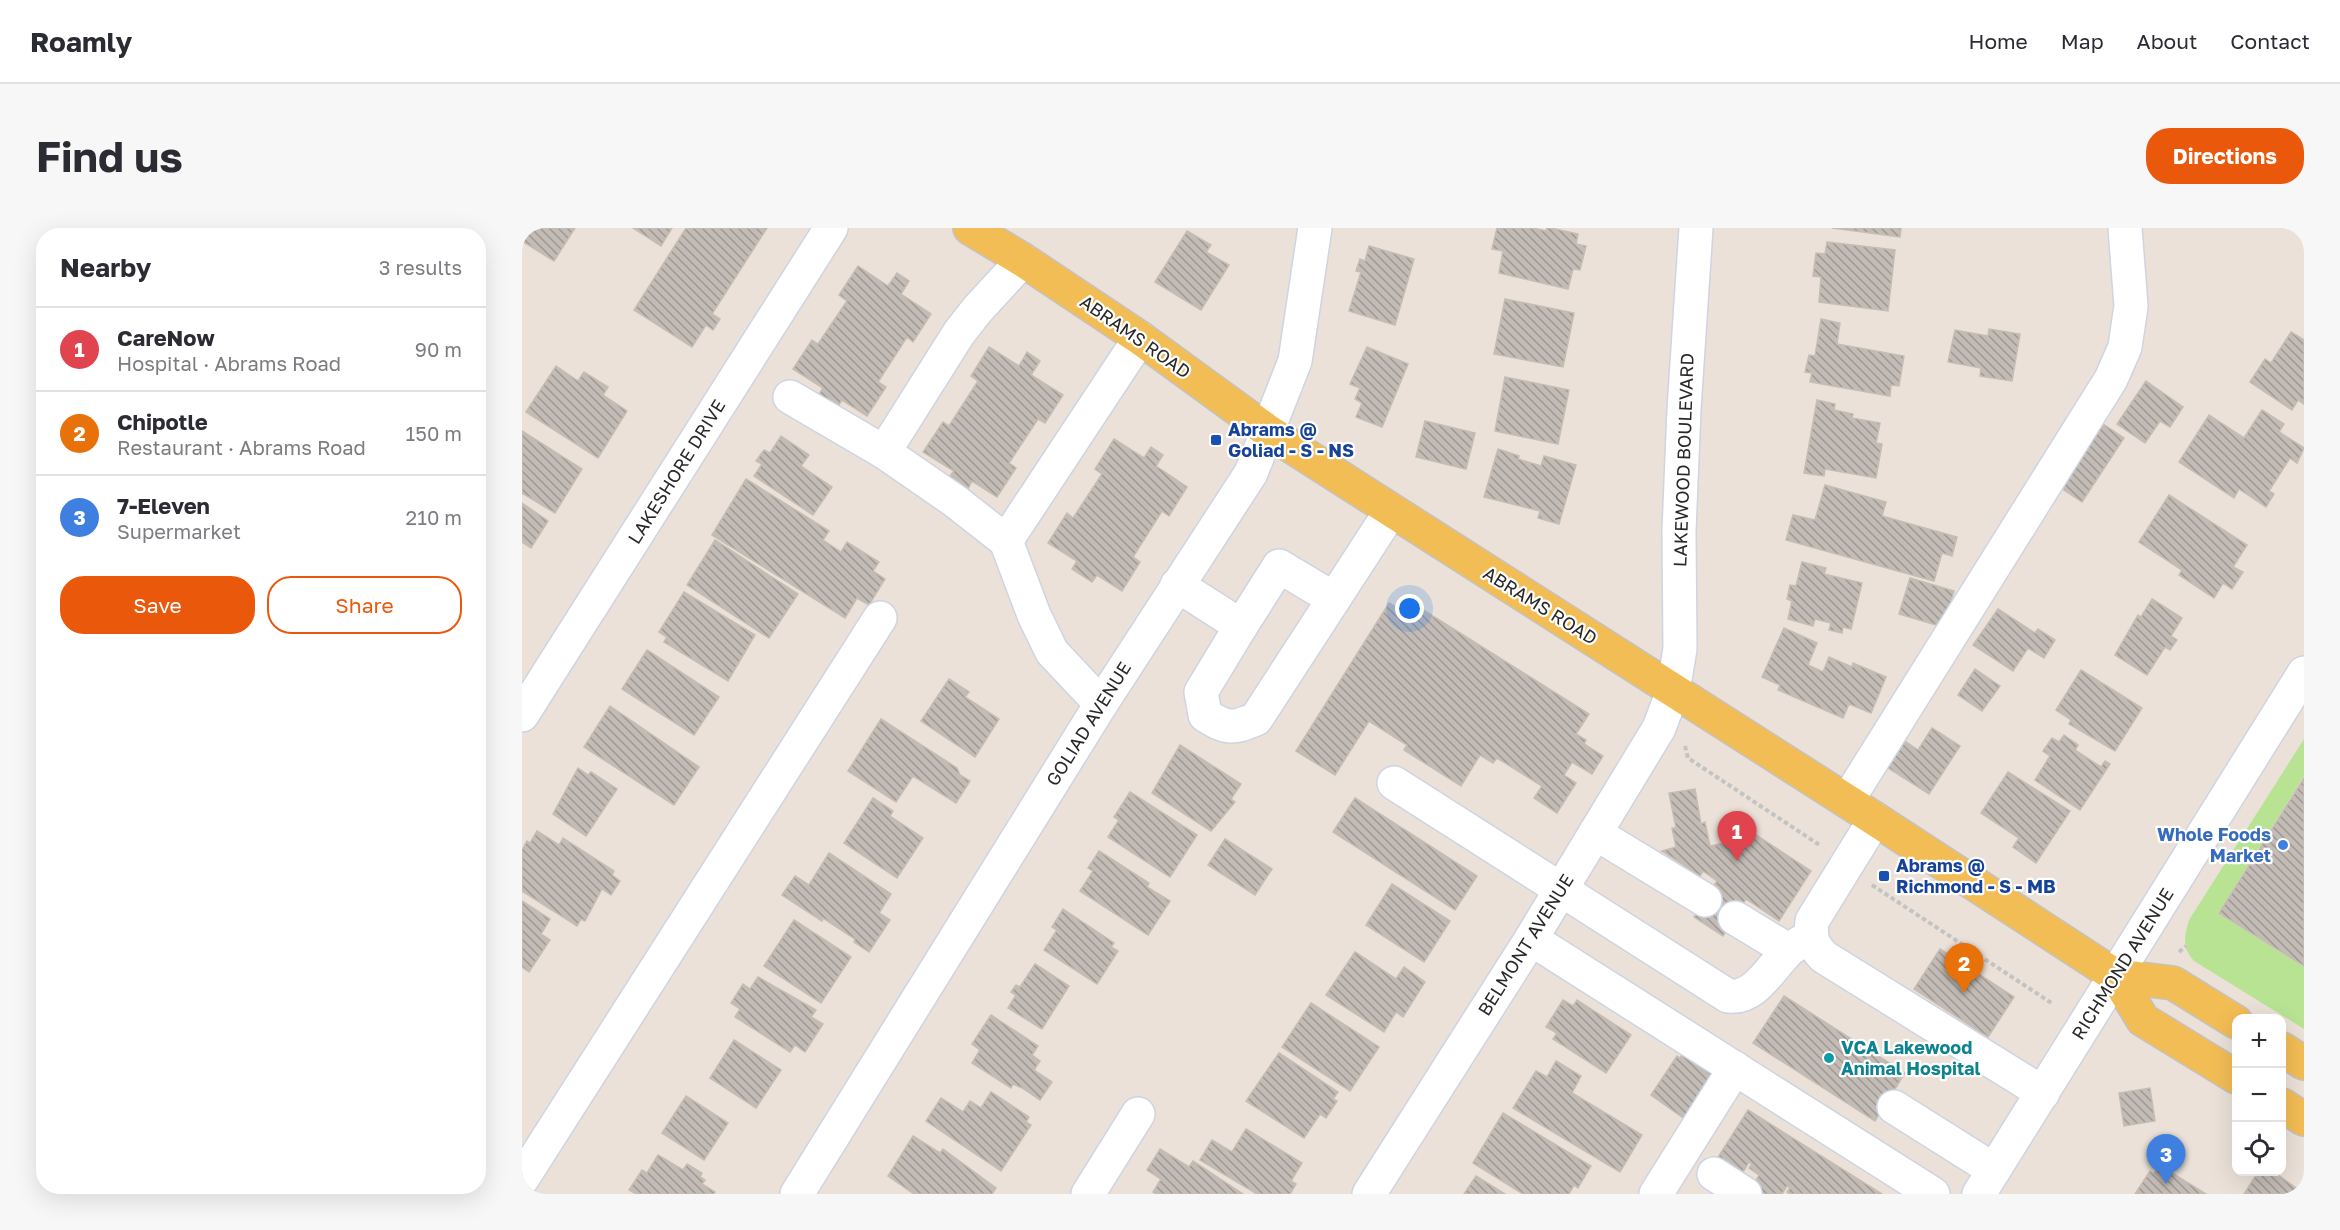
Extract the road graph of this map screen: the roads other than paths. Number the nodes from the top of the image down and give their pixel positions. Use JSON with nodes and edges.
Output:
{"nodes":[{"id":1,"x":831,"y":228,"type":"edge"},
{"id":2,"x":970,"y":228,"type":"edge"},
{"id":3,"x":1315,"y":228,"type":"edge"},
{"id":4,"x":1696,"y":228,"type":"edge"},
{"id":5,"x":2125,"y":228,"type":"edge"},
{"id":6,"x":1023,"y":260,"type":"junction"},
{"id":7,"x":1140,"y":338,"type":"junction"},
{"id":8,"x":790,"y":398,"type":"dead end"},
{"id":9,"x":1269,"y":432,"type":"junction"},
{"id":10,"x":884,"y":452,"type":"junction"},
{"id":11,"x":1391,"y":511,"type":"junction"},
{"id":12,"x":1006,"y":540,"type":"junction"},
{"id":13,"x":1177,"y":585,"type":"junction"},
{"id":14,"x":1334,"y":598,"type":"junction"},
{"id":15,"x":880,"y":618,"type":"dead end"},
{"id":16,"x":1242,"y":626,"type":"junction"},
{"id":17,"x":2304,"y":673,"type":"edge"},
{"id":18,"x":1673,"y":691,"type":"junction"},
{"id":19,"x":1101,"y":704,"type":"junction"},
{"id":20,"x":522,"y":716,"type":"edge"},
{"id":21,"x":1394,"y":783,"type":"dead end"},
{"id":22,"x":1847,"y":801,"type":"junction"},
{"id":23,"x":1875,"y":819,"type":"junction"},
{"id":24,"x":1595,"y":833,"type":"junction"},
{"id":25,"x":1561,"y":890,"type":"junction"},
{"id":26,"x":1705,"y":900,"type":"dead end"},
{"id":27,"x":1735,"y":918,"type":"dead end"},
{"id":28,"x":1530,"y":939,"type":"junction"},
{"id":29,"x":1799,"y":944,"type":"junction"},
{"id":30,"x":2116,"y":976,"type":"junction"},
{"id":31,"x":2232,"y":1020,"type":"edge"},
{"id":32,"x":2286,"y":1052,"type":"edge"},
{"id":33,"x":2304,"y":1063,"type":"edge"},
{"id":34,"x":1735,"y":1068,"type":"junction"},
{"id":35,"x":2232,"y":1075,"type":"edge"},
{"id":36,"x":2043,"y":1093,"type":"junction"},
{"id":37,"x":1894,"y":1107,"type":"dead end"},
{"id":38,"x":2286,"y":1108,"type":"edge"},
{"id":39,"x":1138,"y":1114,"type":"dead end"},
{"id":40,"x":2304,"y":1119,"type":"edge"},
{"id":41,"x":1714,"y":1174,"type":"dead end"},
{"id":42,"x":522,"y":1179,"type":"edge"},
{"id":43,"x":1986,"y":1182,"type":"edge"},
{"id":44,"x":797,"y":1194,"type":"edge"},
{"id":45,"x":1088,"y":1194,"type":"edge"},
{"id":46,"x":1370,"y":1194,"type":"edge"},
{"id":47,"x":1656,"y":1194,"type":"edge"},
{"id":48,"x":1745,"y":1194,"type":"edge"},
{"id":49,"x":1933,"y":1194,"type":"edge"}],
"edges":[{"from":1,"to":20,"type":"street","name":"LAKESHORE DRIVE"},
{"from":2,"to":6,"type":"main road","name":"ABRAMS ROAD"},
{"from":3,"to":9,"type":"street","name":"GOLIAD AVENUE"},
{"from":4,"to":18,"type":"street","name":"LAKEWOOD BOULEVARD"},
{"from":5,"to":22,"type":"street"},
{"from":6,"to":7,"type":"main road","name":"ABRAMS ROAD"},
{"from":6,"to":10,"type":"street"},
{"from":7,"to":9,"type":"main road","name":"ABRAMS ROAD"},
{"from":7,"to":12,"type":"street"},
{"from":8,"to":10,"type":"street"},
{"from":9,"to":11,"type":"main road","name":"ABRAMS ROAD"},
{"from":9,"to":13,"type":"street","name":"GOLIAD AVENUE"},
{"from":10,"to":12,"type":"street"},
{"from":11,"to":14,"type":"street"},
{"from":11,"to":18,"type":"main road","name":"ABRAMS ROAD"},
{"from":12,"to":19,"type":"street"},
{"from":13,"to":16,"type":"street"},
{"from":13,"to":19,"type":"street","name":"GOLIAD AVENUE"},
{"from":14,"to":16,"type":"street"},
{"from":14,"to":16,"type":"street"},
{"from":15,"to":42,"type":"street"},
{"from":17,"to":30,"type":"street","name":"RICHMOND AVENUE"},
{"from":18,"to":22,"type":"main road","name":"ABRAMS ROAD"},
{"from":18,"to":24,"type":"street","name":"BELMONT AVENUE"},
{"from":19,"to":44,"type":"street","name":"GOLIAD AVENUE"},
{"from":21,"to":25,"type":"street"},
{"from":22,"to":23,"type":"main road","name":"ABRAMS ROAD"},
{"from":23,"to":29,"type":"street"},
{"from":23,"to":30,"type":"main road","name":"ABRAMS ROAD"},
{"from":24,"to":25,"type":"street","name":"BELMONT AVENUE"},
{"from":24,"to":26,"type":"street"},
{"from":25,"to":28,"type":"street","name":"BELMONT AVENUE"},
{"from":25,"to":29,"type":"street"},
{"from":27,"to":29,"type":"street"},
{"from":28,"to":34,"type":"street"},
{"from":28,"to":46,"type":"street","name":"BELMONT AVENUE"},
{"from":29,"to":36,"type":"street"},
{"from":30,"to":31,"type":"main road","name":"ABRAMS ROAD"},
{"from":30,"to":35,"type":"main road","name":"ABRAMS ROAD"},
{"from":30,"to":36,"type":"street","name":"RICHMOND AVENUE"},
{"from":32,"to":33,"type":"main road"},
{"from":34,"to":47,"type":"street"},
{"from":34,"to":49,"type":"street"},
{"from":36,"to":43,"type":"street","name":"RICHMOND AVENUE"},
{"from":37,"to":43,"type":"street"},
{"from":38,"to":40,"type":"main road"},
{"from":39,"to":45,"type":"street"},
{"from":41,"to":48,"type":"street"}]}
